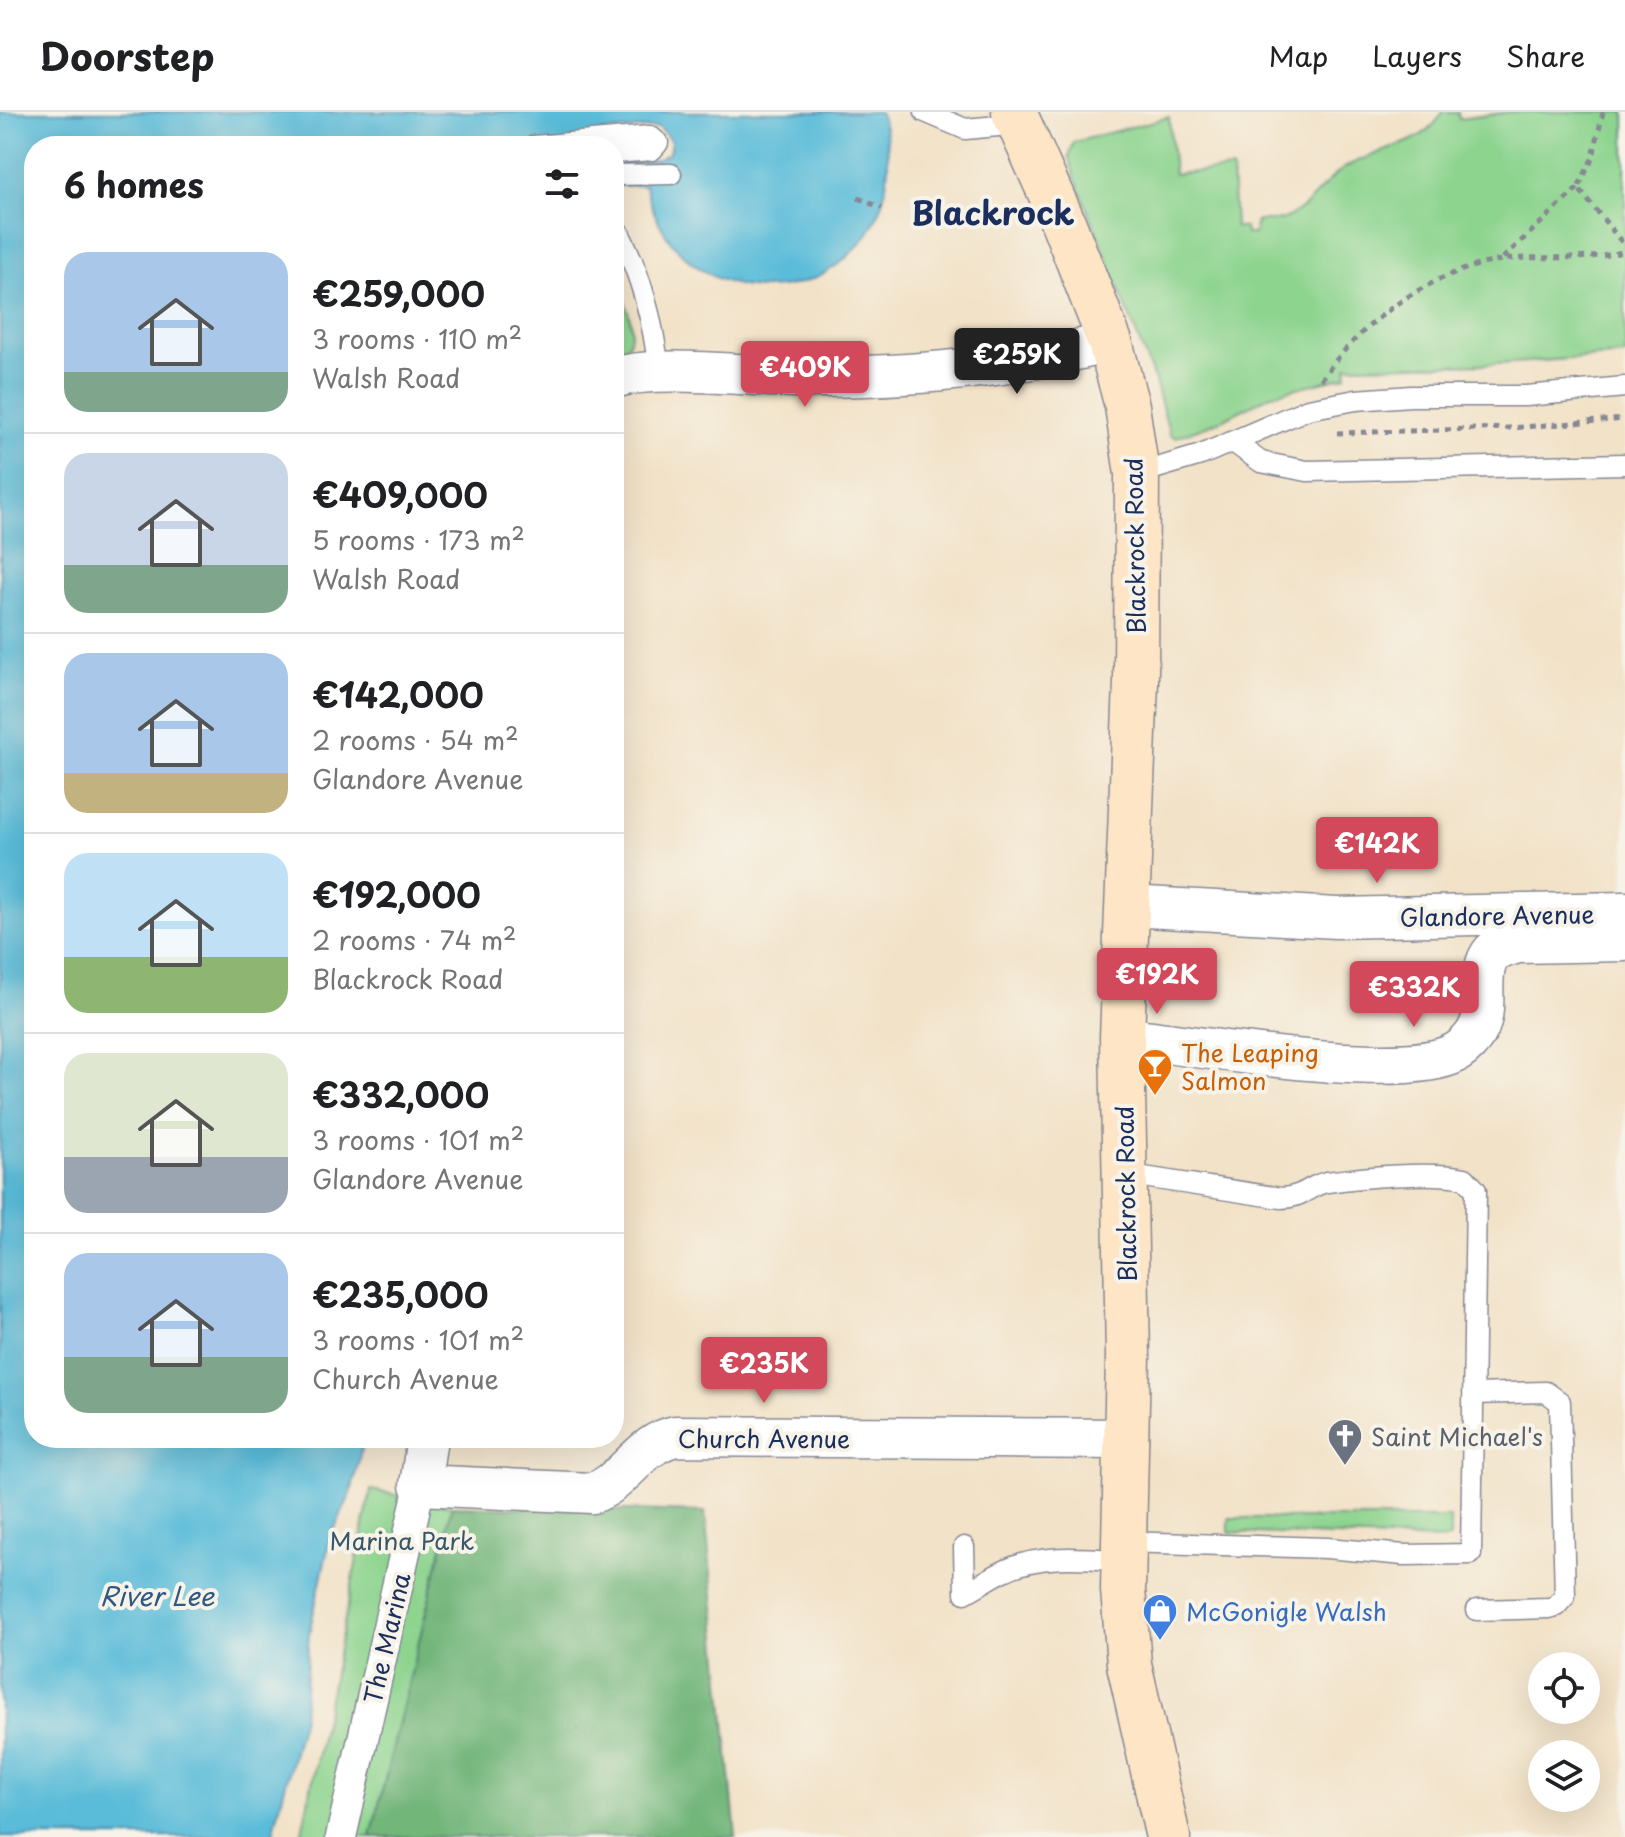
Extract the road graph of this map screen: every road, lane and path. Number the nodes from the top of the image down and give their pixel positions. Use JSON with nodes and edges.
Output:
{"nodes":[{"id":1,"x":925,"y":112,"type":"edge"},
{"id":2,"x":1603,"y":112,"type":"edge"},
{"id":3,"x":1016,"y":115,"type":"edge"},
{"id":4,"x":624,"y":138,"type":"edge"},
{"id":5,"x":624,"y":152,"type":"edge"},
{"id":6,"x":671,"y":174,"type":"dead end"},
{"id":7,"x":624,"y":175,"type":"edge"},
{"id":8,"x":1578,"y":188,"type":"junction"},
{"id":9,"x":858,"y":198,"type":"dead end"},
{"id":10,"x":882,"y":208,"type":"dead end"},
{"id":11,"x":624,"y":246,"type":"edge"},
{"id":12,"x":1625,"y":249,"type":"edge"},
{"id":13,"x":1501,"y":260,"type":"junction"},
{"id":14,"x":1110,"y":342,"type":"junction"},
{"id":15,"x":659,"y":373,"type":"junction"},
{"id":16,"x":624,"y":377,"type":"edge"},
{"id":17,"x":1625,"y":387,"type":"edge"},
{"id":18,"x":1315,"y":389,"type":"dead end"},
{"id":19,"x":1233,"y":442,"type":"junction"},
{"id":20,"x":1625,"y":464,"type":"edge"},
{"id":21,"x":1137,"y":474,"type":"junction"},
{"id":22,"x":1129,"y":906,"type":"junction"},
{"id":23,"x":1625,"y":912,"type":"edge"},
{"id":24,"x":1625,"y":941,"type":"edge"},
{"id":25,"x":1122,"y":1037,"type":"junction"},
{"id":26,"x":1124,"y":1174,"type":"junction"},
{"id":27,"x":1474,"y":1394,"type":"junction"},
{"id":28,"x":1128,"y":1439,"type":"junction"},
{"id":29,"x":426,"y":1448,"type":"edge"},
{"id":30,"x":420,"y":1485,"type":"junction"},
{"id":31,"x":964,"y":1547,"type":"dead end"},
{"id":32,"x":1124,"y":1552,"type":"junction"},
{"id":33,"x":1477,"y":1610,"type":"dead end"},
{"id":34,"x":341,"y":1837,"type":"edge"},
{"id":35,"x":1168,"y":1837,"type":"edge"}],
"edges":[{"from":1,"to":3,"type":"lane"},
{"from":2,"to":8,"type":"path"},
{"from":3,"to":14,"type":"main road","name":"Blackrock Road"},
{"from":4,"to":5,"type":"lane"},
{"from":6,"to":7,"type":"lane"},
{"from":8,"to":12,"type":"path"},
{"from":8,"to":13,"type":"path"},
{"from":9,"to":10,"type":"path"},
{"from":11,"to":15,"type":"lane"},
{"from":12,"to":13,"type":"path"},
{"from":13,"to":18,"type":"path"},
{"from":14,"to":15,"type":"street"},
{"from":14,"to":21,"type":"main road","name":"Blackrock Road"},
{"from":15,"to":16,"type":"street"},
{"from":17,"to":19,"type":"lane"},
{"from":19,"to":20,"type":"lane"},
{"from":19,"to":21,"type":"lane"},
{"from":21,"to":22,"type":"main road","name":"Blackrock Road"},
{"from":22,"to":23,"type":"street","name":"Glandore Avenue"},
{"from":22,"to":25,"type":"main road","name":"Blackrock Road"},
{"from":24,"to":25,"type":"street"},
{"from":25,"to":26,"type":"main road","name":"Blackrock Road"},
{"from":26,"to":27,"type":"lane"},
{"from":26,"to":28,"type":"main road","name":"Blackrock Road"},
{"from":27,"to":32,"type":"lane"},
{"from":27,"to":33,"type":"lane"},
{"from":28,"to":30,"type":"street","name":"Church Avenue"},
{"from":28,"to":32,"type":"main road","name":"Blackrock Road"},
{"from":29,"to":30,"type":"street","name":"The Marina"},
{"from":30,"to":34,"type":"street","name":"The Marina"},
{"from":31,"to":32,"type":"lane"},
{"from":32,"to":35,"type":"main road","name":"Blackrock Road"}]}
